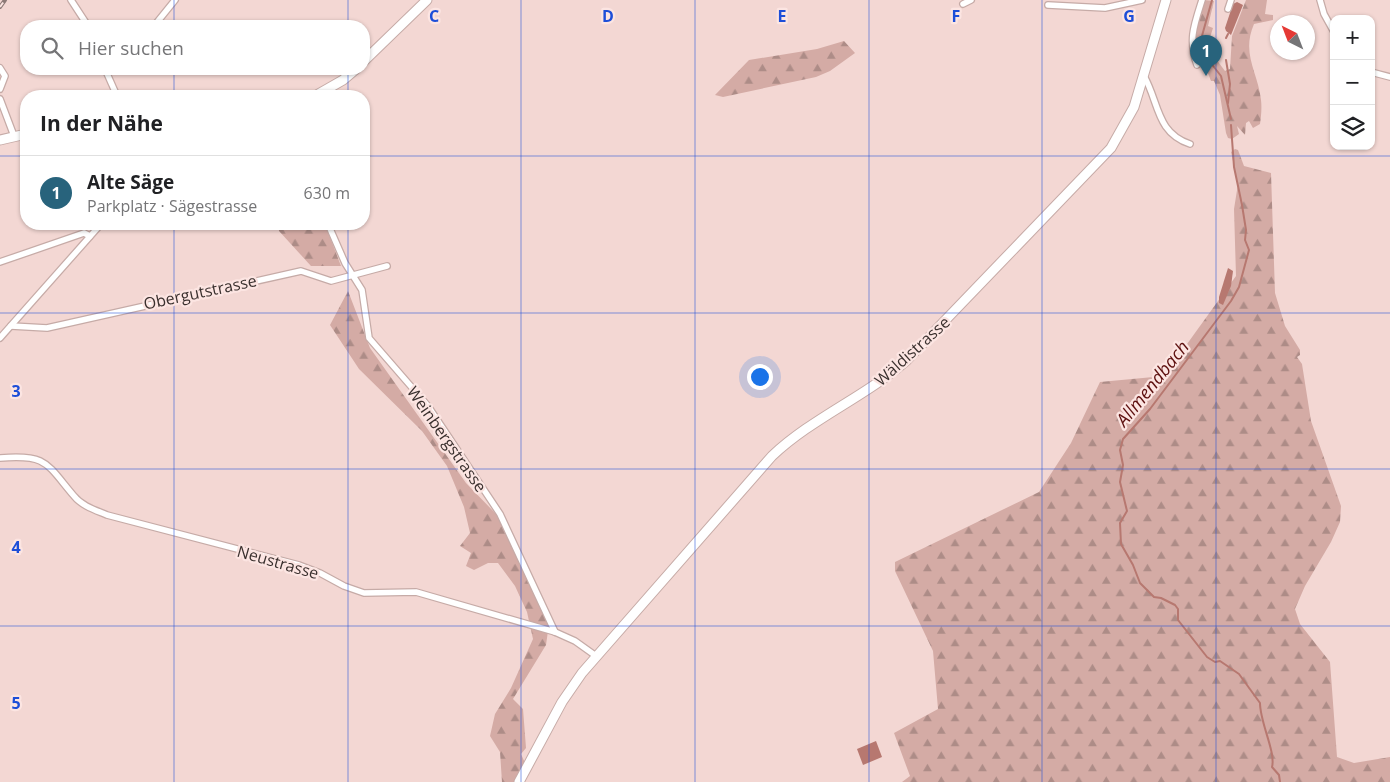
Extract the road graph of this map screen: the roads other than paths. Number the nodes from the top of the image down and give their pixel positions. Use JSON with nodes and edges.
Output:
{"nodes":[{"id":1,"x":71,"y":0,"type":"edge"},
{"id":2,"x":175,"y":0,"type":"edge"},
{"id":3,"x":427,"y":0,"type":"edge"},
{"id":4,"x":971,"y":0,"type":"edge"},
{"id":5,"x":1142,"y":0,"type":"edge"},
{"id":6,"x":1166,"y":0,"type":"edge"},
{"id":7,"x":1202,"y":0,"type":"edge"},
{"id":8,"x":1231,"y":0,"type":"edge"},
{"id":9,"x":1320,"y":0,"type":"edge"},
{"id":10,"x":963,"y":4,"type":"dead end"},
{"id":11,"x":1048,"y":5,"type":"dead end"},
{"id":12,"x":1228,"y":9,"type":"dead end"},
{"id":13,"x":84,"y":20,"type":"edge"},
{"id":14,"x":159,"y":20,"type":"edge"},
{"id":15,"x":1330,"y":25,"type":"edge"},
{"id":16,"x":370,"y":55,"type":"edge"},
{"id":17,"x":1197,"y":65,"type":"dead end"},
{"id":18,"x":0,"y":68,"type":"edge"},
{"id":19,"x":1375,"y":73,"type":"edge"},
{"id":20,"x":107,"y":75,"type":"edge"},
{"id":21,"x":348,"y":75,"type":"edge"},
{"id":22,"x":1144,"y":76,"type":"junction"},
{"id":23,"x":1390,"y":78,"type":"edge"},
{"id":24,"x":0,"y":89,"type":"edge"},
{"id":25,"x":114,"y":90,"type":"edge"},
{"id":26,"x":326,"y":90,"type":"edge"},
{"id":27,"x":0,"y":99,"type":"edge"},
{"id":28,"x":20,"y":135,"type":"edge"},
{"id":29,"x":14,"y":136,"type":"junction"},
{"id":30,"x":0,"y":140,"type":"edge"},
{"id":31,"x":1190,"y":144,"type":"dead end"},
{"id":32,"x":96,"y":230,"type":"edge"},
{"id":33,"x":331,"y":230,"type":"edge"},
{"id":34,"x":90,"y":236,"type":"junction"},
{"id":35,"x":0,"y":262,"type":"edge"},
{"id":36,"x":387,"y":266,"type":"dead end"},
{"id":37,"x":352,"y":275,"type":"junction"},
{"id":38,"x":12,"y":326,"type":"junction"},
{"id":39,"x":0,"y":338,"type":"edge"},
{"id":40,"x":0,"y":458,"type":"edge"},
{"id":41,"x":552,"y":631,"type":"junction"},
{"id":42,"x":596,"y":656,"type":"junction"},
{"id":43,"x":520,"y":782,"type":"edge"}],
"edges":[{"from":1,"to":13,"type":"street"},
{"from":2,"to":14,"type":"street"},
{"from":3,"to":16,"type":"main road"},
{"from":4,"to":10,"type":"street"},
{"from":5,"to":11,"type":"street"},
{"from":6,"to":22,"type":"main road","name":"Wäldistrasse"},
{"from":7,"to":17,"type":"street"},
{"from":8,"to":12,"type":"street"},
{"from":9,"to":15,"type":"street"},
{"from":18,"to":24,"type":"street"},
{"from":19,"to":23,"type":"street"},
{"from":20,"to":25,"type":"street"},
{"from":21,"to":26,"type":"main road"},
{"from":22,"to":31,"type":"street"},
{"from":22,"to":42,"type":"main road","name":"Wäldistrasse"},
{"from":27,"to":29,"type":"street"},
{"from":28,"to":29,"type":"main road"},
{"from":29,"to":30,"type":"main road"},
{"from":32,"to":34,"type":"street"},
{"from":33,"to":37,"type":"street","name":"Weinbergstrasse"},
{"from":34,"to":35,"type":"street"},
{"from":34,"to":38,"type":"street"},
{"from":36,"to":37,"type":"street","name":"Obergutstrasse"},
{"from":37,"to":38,"type":"street","name":"Obergutstrasse"},
{"from":37,"to":41,"type":"street","name":"Weinbergstrasse"},
{"from":38,"to":39,"type":"street"},
{"from":40,"to":41,"type":"street","name":"Neustrasse"},
{"from":41,"to":42,"type":"street","name":"Neustrasse"},
{"from":42,"to":43,"type":"main road","name":"Wäldistrasse"}]}
